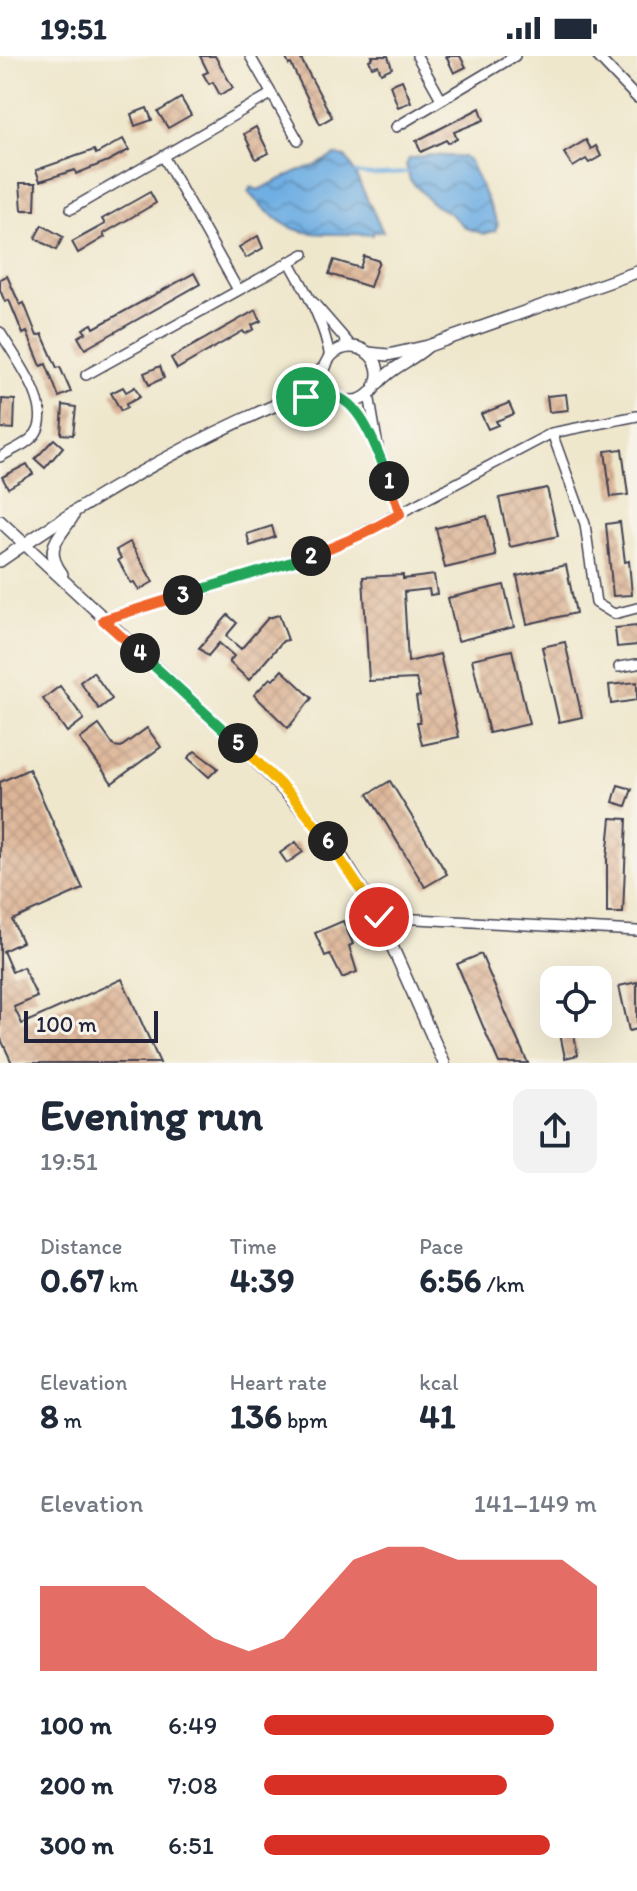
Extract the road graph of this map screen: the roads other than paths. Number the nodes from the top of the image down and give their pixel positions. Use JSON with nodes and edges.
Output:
{"nodes":[{"id":1,"x":250,"y":56,"type":"edge"},
{"id":2,"x":417,"y":56,"type":"edge"},
{"id":3,"x":515,"y":56,"type":"edge"},
{"id":4,"x":597,"y":56,"type":"edge"},
{"id":5,"x":271,"y":94,"type":"junction"},
{"id":6,"x":637,"y":98,"type":"edge"},
{"id":7,"x":441,"y":99,"type":"junction"},
{"id":8,"x":396,"y":127,"type":"dead end"},
{"id":9,"x":298,"y":140,"type":"dead end"},
{"id":10,"x":163,"y":156,"type":"junction"},
{"id":11,"x":71,"y":209,"type":"dead end"},
{"id":12,"x":304,"y":254,"type":"dead end"},
{"id":13,"x":289,"y":261,"type":"junction"},
{"id":14,"x":637,"y":272,"type":"edge"},
{"id":15,"x":238,"y":290,"type":"junction"},
{"id":16,"x":310,"y":300,"type":"junction"},
{"id":17,"x":0,"y":332,"type":"edge"},
{"id":18,"x":428,"y":346,"type":"junction"},
{"id":19,"x":352,"y":347,"type":"junction"},
{"id":20,"x":368,"y":353,"type":"junction"},
{"id":21,"x":328,"y":362,"type":"junction"},
{"id":22,"x":86,"y":375,"type":"dead end"},
{"id":23,"x":372,"y":390,"type":"junction"},
{"id":24,"x":340,"y":398,"type":"junction"},
{"id":25,"x":276,"y":405,"type":"junction"},
{"id":26,"x":637,"y":416,"type":"edge"},
{"id":27,"x":552,"y":433,"type":"junction"},
{"id":28,"x":378,"y":450,"type":"junction"},
{"id":29,"x":0,"y":457,"type":"edge"},
{"id":30,"x":75,"y":512,"type":"junction"},
{"id":31,"x":400,"y":514,"type":"junction"},
{"id":32,"x":0,"y":521,"type":"edge"},
{"id":33,"x":24,"y":544,"type":"junction"},
{"id":34,"x":0,"y":561,"type":"edge"},
{"id":35,"x":67,"y":585,"type":"junction"},
{"id":36,"x":637,"y":608,"type":"edge"},
{"id":37,"x":103,"y":620,"type":"junction"},
{"id":38,"x":637,"y":664,"type":"edge"},
{"id":39,"x":619,"y":667,"type":"dead end"},
{"id":40,"x":379,"y":917,"type":"junction"},
{"id":41,"x":637,"y":931,"type":"edge"},
{"id":42,"x":444,"y":1063,"type":"edge"}],
"edges":[{"from":1,"to":5,"type":"street"},
{"from":2,"to":7,"type":"street"},
{"from":3,"to":7,"type":"street"},
{"from":4,"to":6,"type":"street"},
{"from":5,"to":9,"type":"street"},
{"from":5,"to":10,"type":"street"},
{"from":7,"to":8,"type":"street"},
{"from":10,"to":11,"type":"street"},
{"from":10,"to":15,"type":"street"},
{"from":12,"to":13,"type":"street"},
{"from":13,"to":15,"type":"street"},
{"from":13,"to":16,"type":"street"},
{"from":14,"to":18,"type":"street"},
{"from":15,"to":22,"type":"street"},
{"from":16,"to":19,"type":"street"},
{"from":16,"to":21,"type":"street"},
{"from":17,"to":29,"type":"street"},
{"from":18,"to":20,"type":"street"},
{"from":18,"to":23,"type":"street"},
{"from":19,"to":20,"type":"street"},
{"from":19,"to":21,"type":"street"},
{"from":20,"to":23,"type":"street"},
{"from":21,"to":24,"type":"street"},
{"from":21,"to":25,"type":"street"},
{"from":23,"to":24,"type":"street"},
{"from":23,"to":28,"type":"street"},
{"from":24,"to":25,"type":"street"},
{"from":24,"to":28,"type":"street"},
{"from":25,"to":30,"type":"street"},
{"from":26,"to":27,"type":"street"},
{"from":27,"to":31,"type":"street"},
{"from":27,"to":36,"type":"street"},
{"from":28,"to":31,"type":"street"},
{"from":30,"to":33,"type":"street"},
{"from":30,"to":35,"type":"street"},
{"from":31,"to":37,"type":"street"},
{"from":32,"to":33,"type":"street"},
{"from":33,"to":34,"type":"street"},
{"from":33,"to":35,"type":"street"},
{"from":35,"to":37,"type":"street"},
{"from":37,"to":40,"type":"street"},
{"from":38,"to":39,"type":"street"},
{"from":40,"to":41,"type":"street"},
{"from":40,"to":42,"type":"street"}]}
